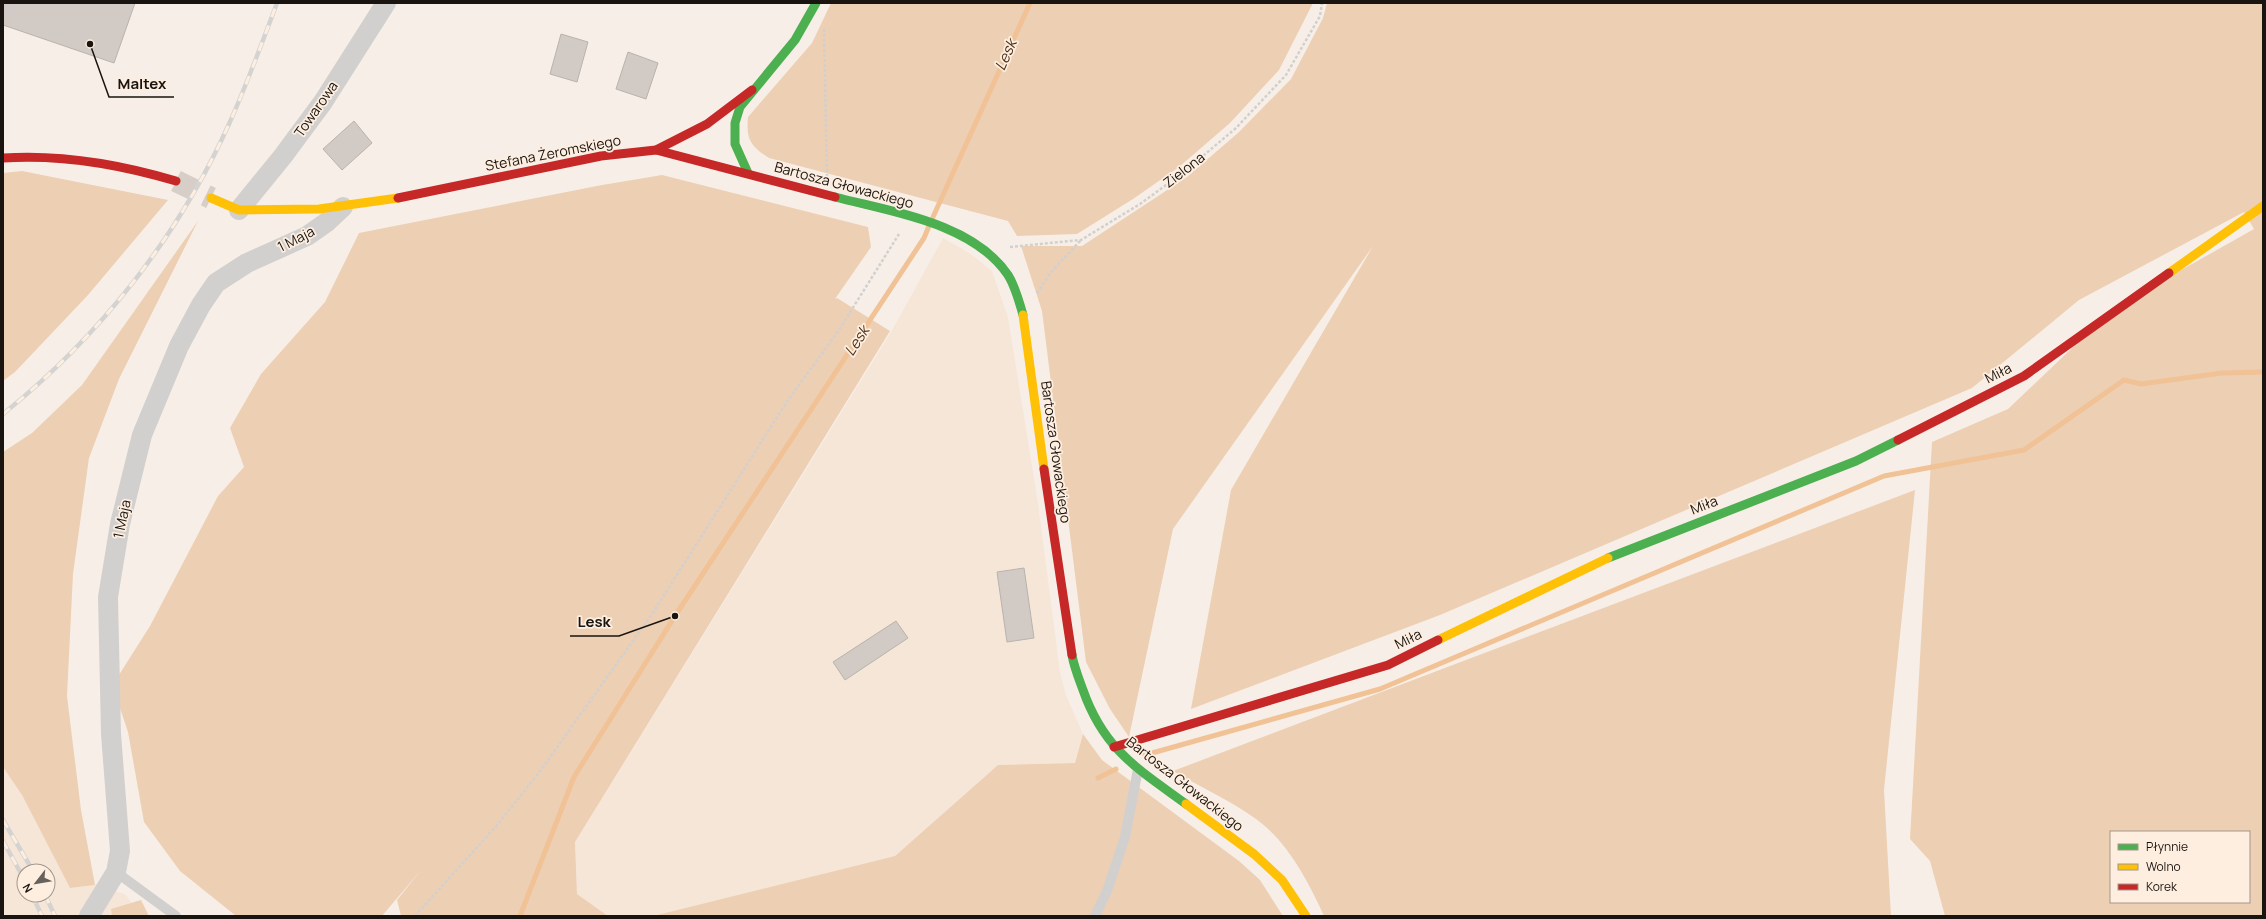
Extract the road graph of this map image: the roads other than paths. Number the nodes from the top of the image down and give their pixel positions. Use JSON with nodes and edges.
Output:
{"nodes":[{"id":1,"x":386,"y":3,"type":"edge"},
{"id":2,"x":816,"y":3,"type":"edge"},
{"id":3,"x":752,"y":90,"type":"junction"},
{"id":4,"x":656,"y":150,"type":"junction"},
{"id":5,"x":3,"y":158,"type":"edge"},
{"id":6,"x":748,"y":173,"type":"junction"},
{"id":7,"x":176,"y":181,"type":"tunnel mouth"},
{"id":8,"x":211,"y":198,"type":"tunnel mouth"},
{"id":9,"x":344,"y":206,"type":"junction"},
{"id":10,"x":2263,"y":206,"type":"edge"},
{"id":11,"x":239,"y":210,"type":"junction"},
{"id":12,"x":1114,"y":747,"type":"junction"},
{"id":13,"x":1138,"y":769,"type":"junction"},
{"id":14,"x":116,"y":872,"type":"junction"},
{"id":15,"x":89,"y":916,"type":"edge"},
{"id":16,"x":176,"y":916,"type":"edge"},
{"id":17,"x":1095,"y":916,"type":"edge"},
{"id":18,"x":1306,"y":916,"type":"edge"}],
"edges":[{"from":1,"to":11,"type":"street","name":"Towarowa"},
{"from":2,"to":3,"type":"street","name":"Stefana Żeromskiego"},
{"from":3,"to":4,"type":"street","name":"Stefana Żeromskiego"},
{"from":3,"to":6,"type":"street","name":"Stefana Żeromskiego"},
{"from":4,"to":6,"type":"street","name":"Bartosza Głowackiego"},
{"from":4,"to":9,"type":"street","name":"Stefana Żeromskiego"},
{"from":5,"to":7,"type":"street"},
{"from":6,"to":12,"type":"street","name":"Bartosza Głowackiego"},
{"from":8,"to":11,"type":"street"},
{"from":9,"to":11,"type":"street","name":"Stefana Żeromskiego"},
{"from":9,"to":14,"type":"street","name":"1 Maja"},
{"from":10,"to":12,"type":"street","name":"Miła"},
{"from":12,"to":13,"type":"street","name":"Bartosza Głowackiego"},
{"from":13,"to":17,"type":"lane"},
{"from":13,"to":18,"type":"street","name":"Bartosza Głowackiego"},
{"from":14,"to":15,"type":"street","name":"1 Maja"},
{"from":14,"to":16,"type":"lane"}]}
